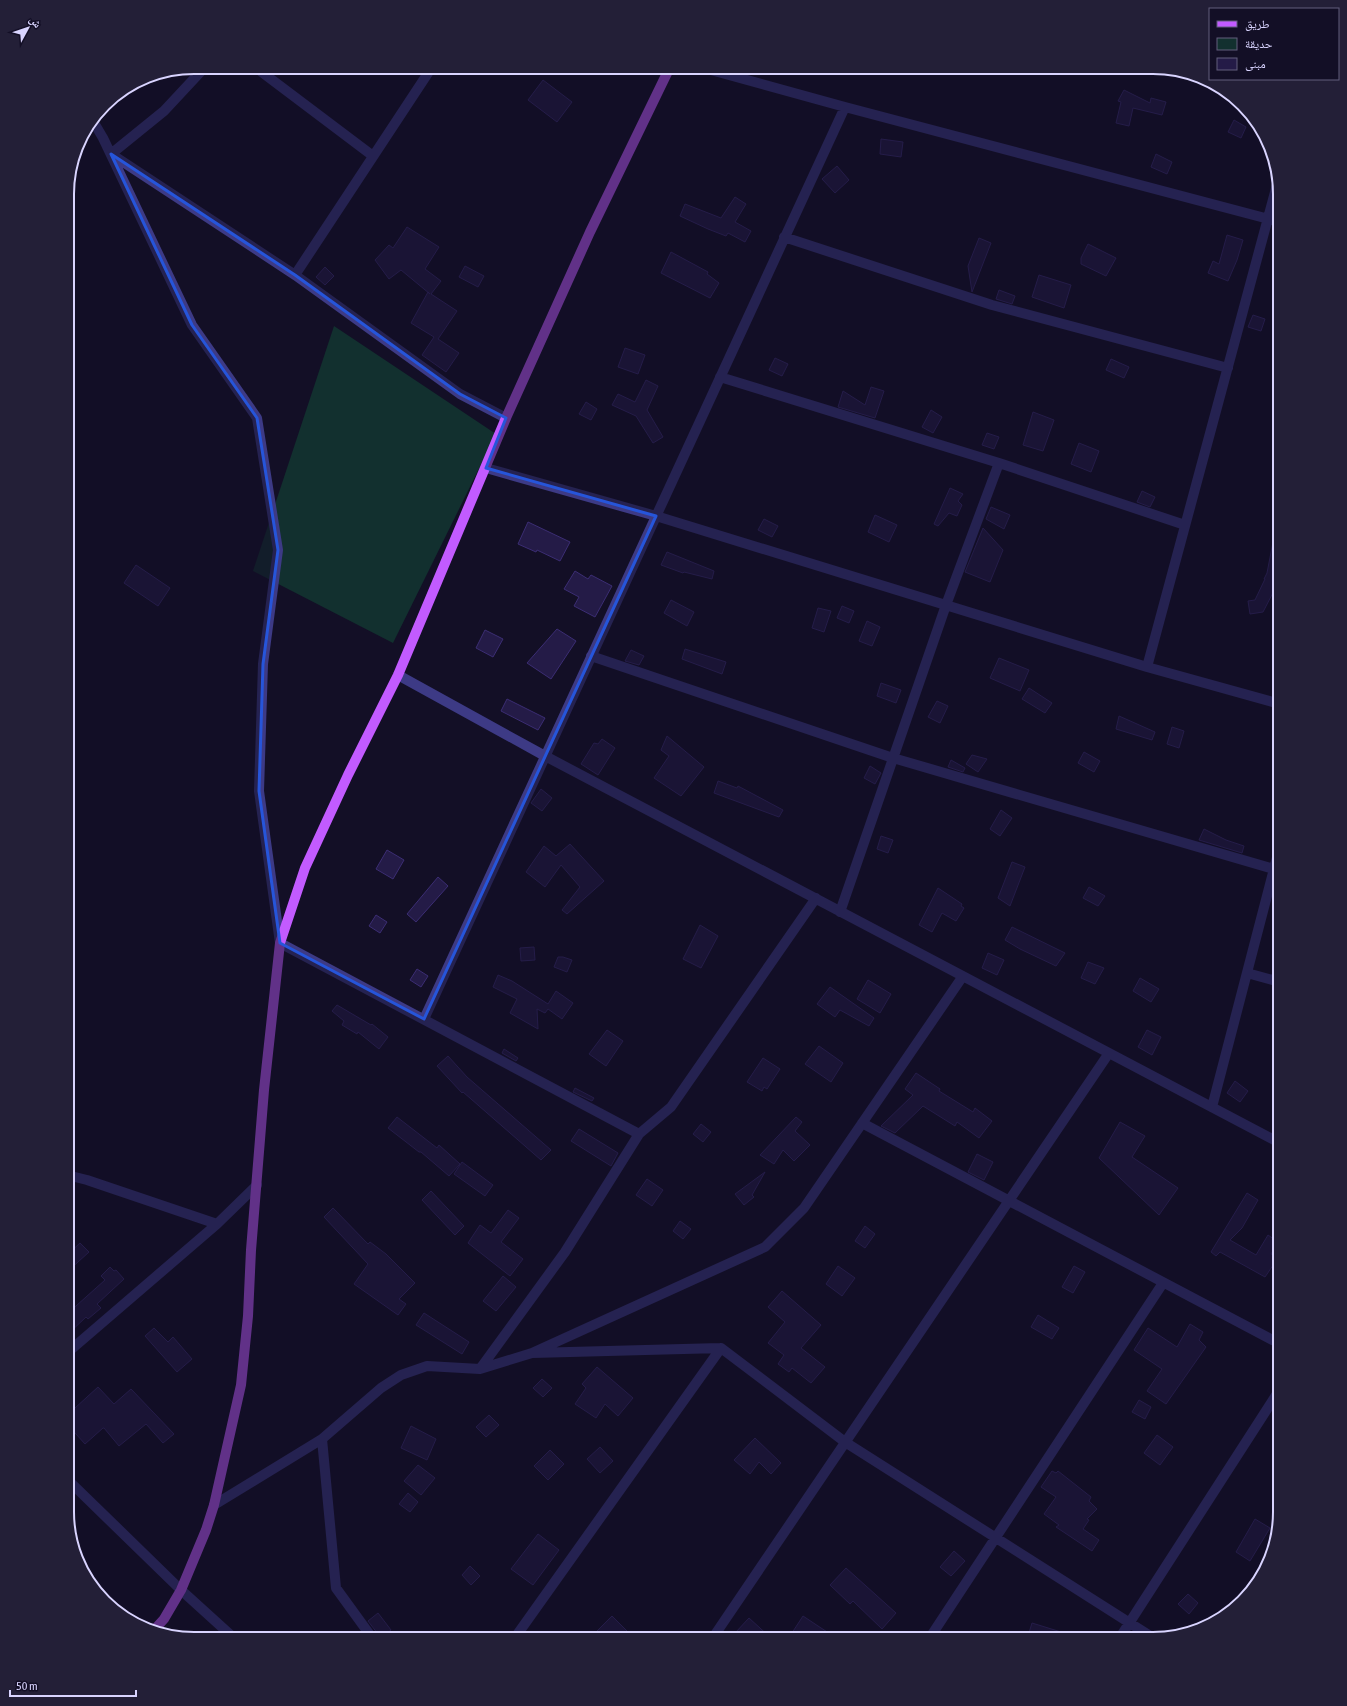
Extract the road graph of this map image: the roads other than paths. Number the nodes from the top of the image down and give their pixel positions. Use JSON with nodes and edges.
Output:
{"nodes":[{"id":1,"x":199,"y":74,"type":"edge"},
{"id":2,"x":264,"y":74,"type":"edge"},
{"id":3,"x":427,"y":74,"type":"edge"},
{"id":4,"x":667,"y":74,"type":"edge"},
{"id":5,"x":725,"y":74,"type":"edge"},
{"id":6,"x":845,"y":107,"type":"junction"},
{"id":7,"x":95,"y":125,"type":"edge"},
{"id":8,"x":111,"y":154,"type":"junction"},
{"id":9,"x":373,"y":156,"type":"junction"},
{"id":10,"x":1273,"y":200,"type":"edge"},
{"id":11,"x":1268,"y":219,"type":"junction"},
{"id":12,"x":1273,"y":220,"type":"edge"},
{"id":13,"x":784,"y":237,"type":"junction"},
{"id":14,"x":295,"y":275,"type":"junction"},
{"id":15,"x":1228,"y":368,"type":"junction"},
{"id":16,"x":720,"y":378,"type":"junction"},
{"id":17,"x":506,"y":418,"type":"junction"},
{"id":18,"x":999,"y":464,"type":"junction"},
{"id":19,"x":486,"y":468,"type":"junction"},
{"id":20,"x":656,"y":516,"type":"junction"},
{"id":21,"x":1185,"y":525,"type":"junction"},
{"id":22,"x":946,"y":605,"type":"junction"},
{"id":23,"x":591,"y":656,"type":"junction"},
{"id":24,"x":1147,"y":667,"type":"junction"},
{"id":25,"x":398,"y":675,"type":"junction"},
{"id":26,"x":1273,"y":702,"type":"edge"},
{"id":27,"x":545,"y":756,"type":"junction"},
{"id":28,"x":893,"y":758,"type":"junction"},
{"id":29,"x":1273,"y":870,"type":"edge"},
{"id":30,"x":1273,"y":874,"type":"edge"},
{"id":31,"x":816,"y":898,"type":"junction"},
{"id":32,"x":840,"y":912,"type":"junction"},
{"id":33,"x":280,"y":943,"type":"junction"},
{"id":34,"x":1247,"y":973,"type":"junction"},
{"id":35,"x":963,"y":976,"type":"junction"},
{"id":36,"x":1273,"y":980,"type":"edge"},
{"id":37,"x":424,"y":1019,"type":"junction"},
{"id":38,"x":1109,"y":1053,"type":"junction"},
{"id":39,"x":1212,"y":1107,"type":"junction"},
{"id":40,"x":862,"y":1123,"type":"junction"},
{"id":41,"x":639,"y":1134,"type":"junction"},
{"id":42,"x":1273,"y":1139,"type":"edge"},
{"id":43,"x":74,"y":1177,"type":"edge"},
{"id":44,"x":257,"y":1185,"type":"junction"},
{"id":45,"x":1008,"y":1202,"type":"junction"},
{"id":46,"x":217,"y":1224,"type":"junction"},
{"id":47,"x":1163,"y":1283,"type":"junction"},
{"id":48,"x":1273,"y":1340,"type":"edge"},
{"id":49,"x":74,"y":1347,"type":"edge"},
{"id":50,"x":721,"y":1348,"type":"junction"},
{"id":51,"x":532,"y":1353,"type":"junction"},
{"id":52,"x":480,"y":1369,"type":"junction"},
{"id":53,"x":1273,"y":1401,"type":"edge"},
{"id":54,"x":322,"y":1439,"type":"junction"},
{"id":55,"x":845,"y":1442,"type":"junction"},
{"id":56,"x":74,"y":1486,"type":"edge"},
{"id":57,"x":214,"y":1505,"type":"junction"},
{"id":58,"x":996,"y":1538,"type":"junction"},
{"id":59,"x":180,"y":1590,"type":"junction"},
{"id":60,"x":1130,"y":1623,"type":"junction"},
{"id":61,"x":158,"y":1626,"type":"edge"},
{"id":62,"x":227,"y":1632,"type":"edge"},
{"id":63,"x":368,"y":1632,"type":"edge"},
{"id":64,"x":519,"y":1632,"type":"edge"},
{"id":65,"x":717,"y":1632,"type":"edge"},
{"id":66,"x":934,"y":1632,"type":"edge"},
{"id":67,"x":1124,"y":1632,"type":"edge"},
{"id":68,"x":1144,"y":1632,"type":"edge"}],
"edges":[{"from":1,"to":8,"type":"street"},
{"from":2,"to":9,"type":"street"},
{"from":3,"to":9,"type":"street"},
{"from":4,"to":17,"type":"main road"},
{"from":5,"to":6,"type":"street"},
{"from":6,"to":11,"type":"street"},
{"from":6,"to":13,"type":"street"},
{"from":7,"to":8,"type":"street"},
{"from":8,"to":14,"type":"street"},
{"from":8,"to":33,"type":"street"},
{"from":9,"to":14,"type":"street"},
{"from":10,"to":11,"type":"street"},
{"from":11,"to":12,"type":"street"},
{"from":11,"to":15,"type":"street"},
{"from":13,"to":15,"type":"street"},
{"from":13,"to":16,"type":"street"},
{"from":14,"to":17,"type":"street"},
{"from":15,"to":21,"type":"street"},
{"from":16,"to":18,"type":"street"},
{"from":16,"to":20,"type":"street"},
{"from":17,"to":19,"type":"main road"},
{"from":18,"to":21,"type":"street"},
{"from":18,"to":22,"type":"street"},
{"from":19,"to":20,"type":"street"},
{"from":19,"to":25,"type":"main road"},
{"from":20,"to":22,"type":"street"},
{"from":20,"to":23,"type":"street"},
{"from":21,"to":24,"type":"street"},
{"from":22,"to":24,"type":"street"},
{"from":22,"to":28,"type":"street"},
{"from":23,"to":27,"type":"street"},
{"from":23,"to":28,"type":"street"},
{"from":24,"to":26,"type":"street"},
{"from":25,"to":27,"type":"street"},
{"from":25,"to":33,"type":"main road"},
{"from":27,"to":31,"type":"street"},
{"from":27,"to":37,"type":"street"},
{"from":28,"to":29,"type":"street"},
{"from":28,"to":32,"type":"street"},
{"from":30,"to":34,"type":"street"},
{"from":31,"to":32,"type":"street"},
{"from":31,"to":41,"type":"street"},
{"from":32,"to":35,"type":"street"},
{"from":33,"to":37,"type":"street"},
{"from":33,"to":44,"type":"main road"},
{"from":34,"to":36,"type":"street"},
{"from":34,"to":39,"type":"street"},
{"from":35,"to":38,"type":"street"},
{"from":35,"to":40,"type":"street"},
{"from":37,"to":41,"type":"street"},
{"from":38,"to":39,"type":"street"},
{"from":38,"to":45,"type":"street"},
{"from":39,"to":42,"type":"street"},
{"from":40,"to":45,"type":"street"},
{"from":40,"to":51,"type":"street"},
{"from":41,"to":52,"type":"street"},
{"from":43,"to":46,"type":"street"},
{"from":44,"to":46,"type":"street"},
{"from":44,"to":57,"type":"main road"},
{"from":45,"to":47,"type":"street"},
{"from":45,"to":55,"type":"street"},
{"from":46,"to":49,"type":"street"},
{"from":47,"to":48,"type":"street"},
{"from":47,"to":58,"type":"street"},
{"from":50,"to":51,"type":"street"},
{"from":50,"to":55,"type":"street"},
{"from":50,"to":64,"type":"street"},
{"from":51,"to":52,"type":"street"},
{"from":52,"to":54,"type":"street"},
{"from":53,"to":60,"type":"street"},
{"from":54,"to":57,"type":"street"},
{"from":54,"to":63,"type":"street"},
{"from":55,"to":58,"type":"street"},
{"from":55,"to":65,"type":"street"},
{"from":56,"to":59,"type":"street"},
{"from":57,"to":59,"type":"main road"},
{"from":58,"to":60,"type":"street"},
{"from":58,"to":66,"type":"street"},
{"from":59,"to":61,"type":"main road"},
{"from":59,"to":62,"type":"street"},
{"from":60,"to":67,"type":"street"},
{"from":60,"to":68,"type":"street"}]}
